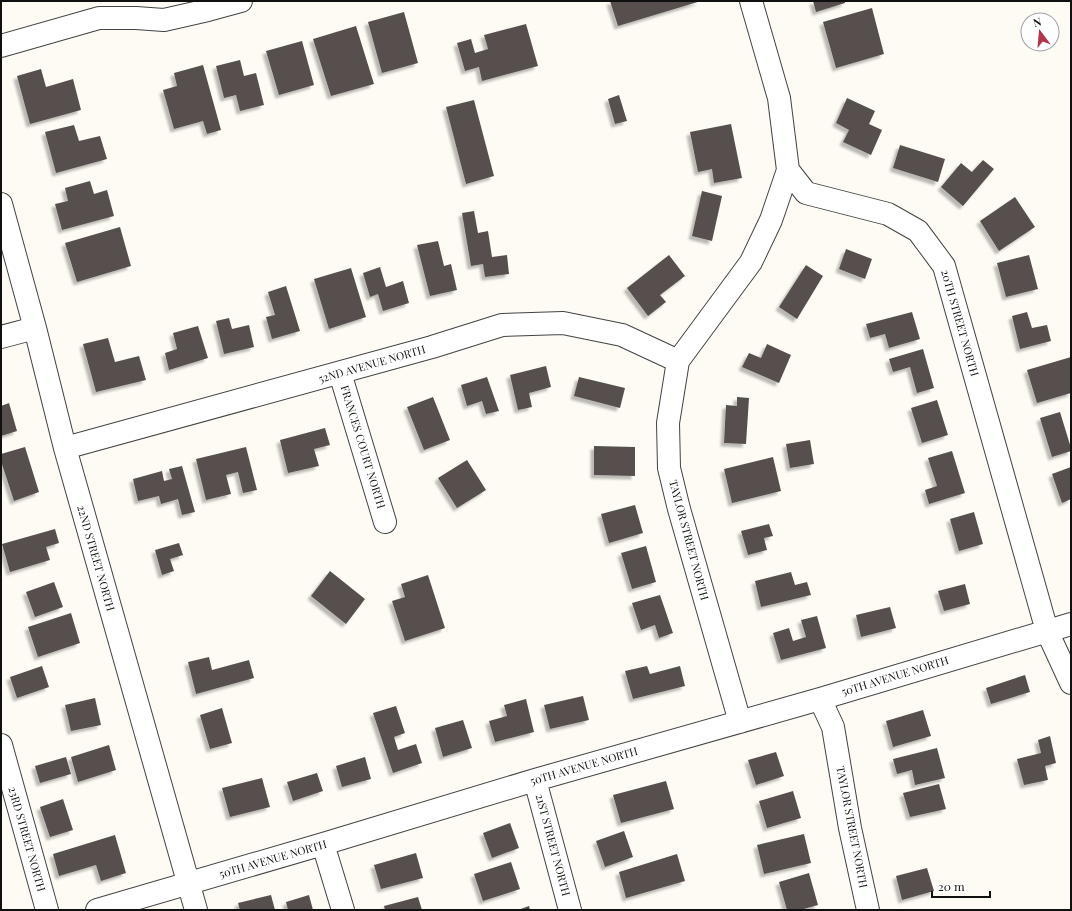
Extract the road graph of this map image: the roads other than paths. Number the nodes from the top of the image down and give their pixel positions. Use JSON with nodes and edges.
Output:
{"nodes":[{"id":1,"x":241,"y":1,"type":"edge"},
{"id":2,"x":751,"y":1,"type":"edge"},
{"id":3,"x":1,"y":46,"type":"edge"},
{"id":4,"x":788,"y":170,"type":"junction"},
{"id":5,"x":1,"y":204,"type":"edge"},
{"id":6,"x":35,"y":328,"type":"junction"},
{"id":7,"x":1,"y":337,"type":"edge"},
{"id":8,"x":678,"y":361,"type":"junction"},
{"id":9,"x":340,"y":373,"type":"junction"},
{"id":10,"x":66,"y":448,"type":"junction"},
{"id":11,"x":385,"y":522,"type":"dead end"},
{"id":12,"x":1071,"y":624,"type":"edge"},
{"id":13,"x":1047,"y":631,"type":"junction"},
{"id":14,"x":1071,"y":683,"type":"edge"},
{"id":15,"x":820,"y":699,"type":"junction"},
{"id":16,"x":740,"y":722,"type":"junction"},
{"id":17,"x":1,"y":745,"type":"edge"},
{"id":18,"x":535,"y":780,"type":"junction"},
{"id":19,"x":323,"y":844,"type":"junction"},
{"id":20,"x":188,"y":883,"type":"junction"},
{"id":21,"x":47,"y":910,"type":"edge"},
{"id":22,"x":97,"y":910,"type":"edge"},
{"id":23,"x":196,"y":910,"type":"edge"},
{"id":24,"x":343,"y":910,"type":"edge"},
{"id":25,"x":570,"y":910,"type":"edge"},
{"id":26,"x":868,"y":910,"type":"edge"}],
"edges":[{"from":1,"to":3,"type":"street"},
{"from":2,"to":4,"type":"street"},
{"from":4,"to":8,"type":"street","name":"TAYLOR STREET NORTH"},
{"from":4,"to":13,"type":"street","name":"20TH STREET NORTH"},
{"from":5,"to":6,"type":"street","name":"22ND STREET NORTH"},
{"from":6,"to":7,"type":"street"},
{"from":6,"to":10,"type":"street","name":"22ND STREET NORTH"},
{"from":8,"to":9,"type":"street","name":"52ND AVENUE NORTH"},
{"from":8,"to":16,"type":"street","name":"TAYLOR STREET NORTH"},
{"from":9,"to":10,"type":"street","name":"52ND AVENUE NORTH"},
{"from":9,"to":11,"type":"street","name":"FRANCES COURT NORTH"},
{"from":10,"to":20,"type":"street","name":"22ND STREET NORTH"},
{"from":12,"to":13,"type":"street","name":"50TH AVENUE NORTH"},
{"from":13,"to":14,"type":"street","name":"20TH STREET NORTH"},
{"from":13,"to":15,"type":"street","name":"50TH AVENUE NORTH"},
{"from":15,"to":16,"type":"street","name":"50TH AVENUE NORTH"},
{"from":15,"to":26,"type":"street","name":"TAYLOR STREET NORTH"},
{"from":16,"to":18,"type":"street","name":"50TH AVENUE NORTH"},
{"from":17,"to":21,"type":"street","name":"23RD STREET NORTH"},
{"from":18,"to":19,"type":"street","name":"50TH AVENUE NORTH"},
{"from":18,"to":25,"type":"street","name":"21ST STREET NORTH"},
{"from":19,"to":20,"type":"street","name":"50TH AVENUE NORTH"},
{"from":19,"to":24,"type":"street"},
{"from":20,"to":22,"type":"street","name":"50TH AVENUE NORTH"},
{"from":20,"to":23,"type":"street","name":"22ND STREET NORTH"}]}
